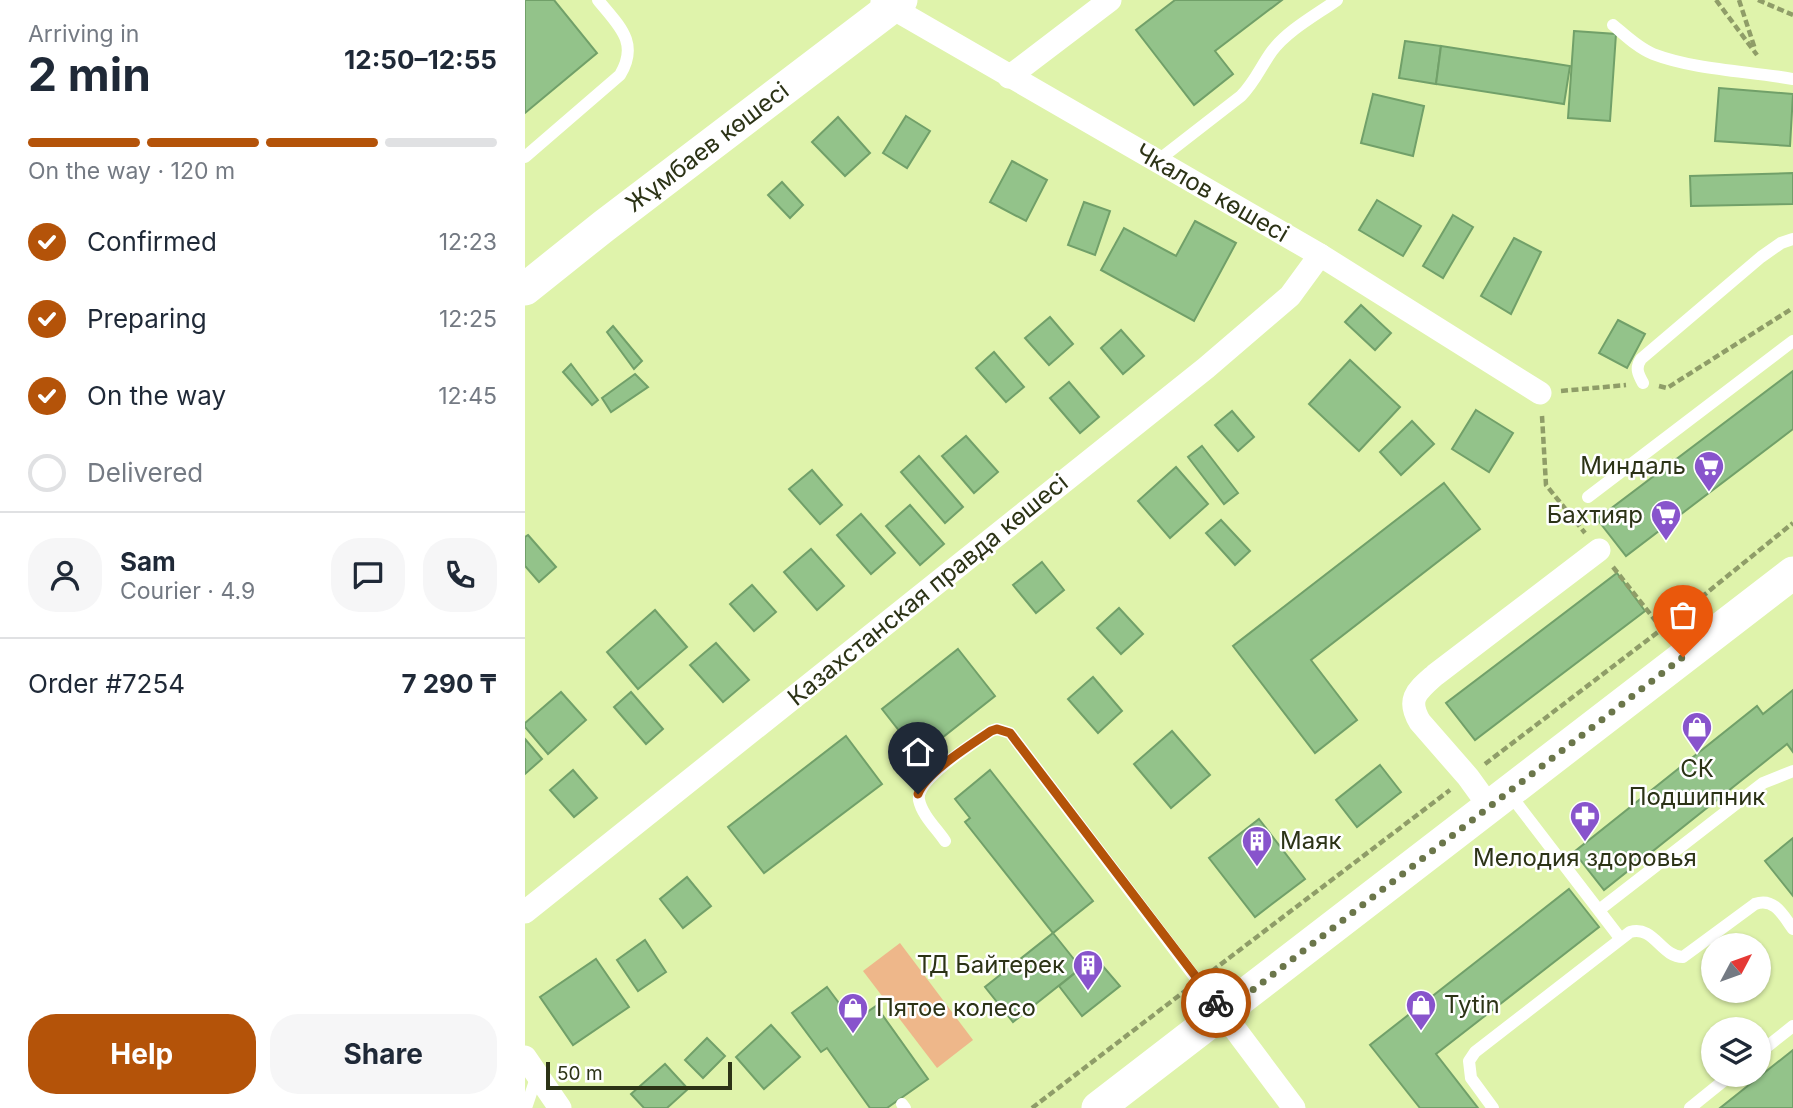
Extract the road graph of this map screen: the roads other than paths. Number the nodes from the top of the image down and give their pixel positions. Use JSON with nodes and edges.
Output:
{"nodes":[{"id":1,"x":598,"y":0,"type":"edge"},
{"id":2,"x":1111,"y":0,"type":"edge"},
{"id":3,"x":1337,"y":0,"type":"edge"},
{"id":4,"x":891,"y":2,"type":"edge"},
{"id":5,"x":1613,"y":25,"type":"dead end"},
{"id":6,"x":1009,"y":77,"type":"junction"},
{"id":7,"x":1793,"y":79,"type":"edge"},
{"id":8,"x":525,"y":157,"type":"edge"},
{"id":9,"x":1156,"y":162,"type":"junction"},
{"id":10,"x":1793,"y":239,"type":"edge"},
{"id":11,"x":1320,"y":255,"type":"junction"},
{"id":12,"x":525,"y":289,"type":"edge"},
{"id":13,"x":1793,"y":341,"type":"edge"},
{"id":14,"x":1643,"y":383,"type":"road end"},
{"id":15,"x":1541,"y":393,"type":"road end"},
{"id":16,"x":1588,"y":497,"type":"dead end"},
{"id":17,"x":1599,"y":550,"type":"road end"},
{"id":18,"x":1793,"y":573,"type":"edge"},
{"id":19,"x":1793,"y":771,"type":"edge"},
{"id":20,"x":1498,"y":799,"type":"junction"},
{"id":21,"x":945,"y":841,"type":"dead end"},
{"id":22,"x":1599,"y":910,"type":"junction"},
{"id":23,"x":525,"y":912,"type":"edge"},
{"id":24,"x":1793,"y":929,"type":"edge"},
{"id":25,"x":1620,"y":938,"type":"junction"},
{"id":26,"x":1223,"y":1013,"type":"junction"},
{"id":27,"x":1793,"y":1026,"type":"edge"},
{"id":28,"x":1771,"y":1043,"type":"edge"},
{"id":29,"x":531,"y":1066,"type":"edge"},
{"id":30,"x":1716,"y":1087,"type":"edge"},
{"id":31,"x":526,"y":1108,"type":"edge"},
{"id":32,"x":560,"y":1108,"type":"edge"},
{"id":33,"x":1098,"y":1108,"type":"edge"},
{"id":34,"x":1294,"y":1108,"type":"edge"},
{"id":35,"x":1493,"y":1108,"type":"edge"},
{"id":36,"x":1690,"y":1108,"type":"edge"}],
"edges":[{"from":1,"to":8,"type":"lane"},
{"from":2,"to":6,"type":"street"},
{"from":3,"to":9,"type":"lane"},
{"from":4,"to":6,"type":"street","name":"Чкалов көшесі"},
{"from":4,"to":12,"type":"main road","name":"Жұмбаев көшесі"},
{"from":5,"to":7,"type":"lane"},
{"from":6,"to":9,"type":"street","name":"Чкалов көшесі"},
{"from":9,"to":11,"type":"street","name":"Чкалов көшесі"},
{"from":10,"to":14,"type":"lane"},
{"from":11,"to":15,"type":"street","name":"Чкалов көшесі"},
{"from":11,"to":23,"type":"street","name":"Казахстанская правда көшесі"},
{"from":13,"to":16,"type":"lane"},
{"from":17,"to":20,"type":"street"},
{"from":18,"to":20,"type":"main road"},
{"from":19,"to":22,"type":"lane"},
{"from":20,"to":22,"type":"lane"},
{"from":20,"to":26,"type":"main road"},
{"from":21,"to":26,"type":"lane"},
{"from":22,"to":25,"type":"lane"},
{"from":24,"to":25,"type":"lane"},
{"from":25,"to":35,"type":"lane"},
{"from":26,"to":33,"type":"main road"},
{"from":26,"to":34,"type":"street"},
{"from":27,"to":28,"type":"lane"},
{"from":29,"to":31,"type":"lane"},
{"from":29,"to":32,"type":"street"},
{"from":30,"to":36,"type":"lane"}]}
